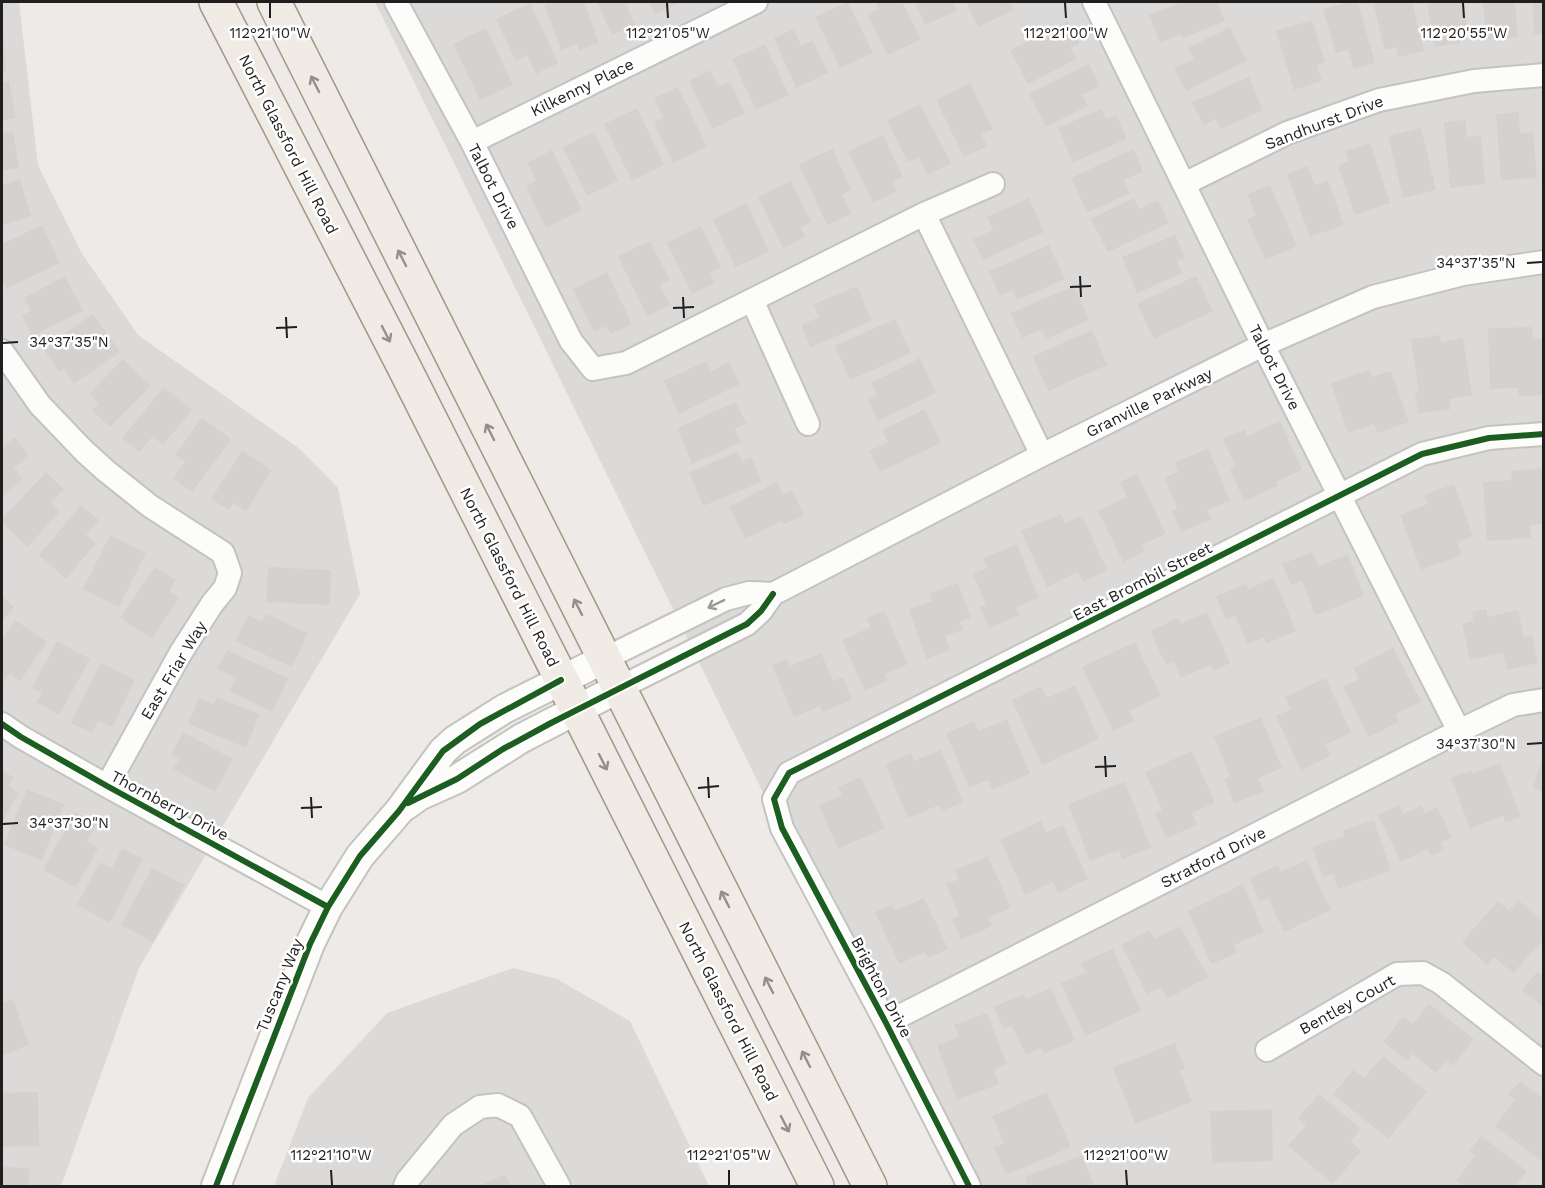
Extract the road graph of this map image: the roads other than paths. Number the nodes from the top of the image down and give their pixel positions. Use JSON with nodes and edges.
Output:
{"nodes":[{"id":1,"x":216,"y":2,"type":"edge"},
{"id":2,"x":274,"y":2,"type":"edge"},
{"id":3,"x":396,"y":2,"type":"edge"},
{"id":4,"x":756,"y":2,"type":"edge"},
{"id":5,"x":1094,"y":2,"type":"edge"},
{"id":6,"x":1544,"y":75,"type":"edge"},
{"id":7,"x":472,"y":141,"type":"junction"},
{"id":8,"x":993,"y":184,"type":"dead end"},
{"id":9,"x":1184,"y":184,"type":"junction"},
{"id":10,"x":924,"y":214,"type":"junction"},
{"id":11,"x":1544,"y":262,"type":"edge"},
{"id":12,"x":752,"y":300,"type":"junction"},
{"id":13,"x":1263,"y":345,"type":"junction"},
{"id":14,"x":2,"y":351,"type":"edge"},
{"id":15,"x":808,"y":424,"type":"dead end"},
{"id":16,"x":1544,"y":434,"type":"edge"},
{"id":17,"x":1042,"y":455,"type":"junction"},
{"id":18,"x":1340,"y":496,"type":"junction"},
{"id":19,"x":773,"y":594,"type":"junction"},
{"id":20,"x":604,"y":659,"type":"junction"},
{"id":21,"x":561,"y":680,"type":"junction"},
{"id":22,"x":619,"y":688,"type":"junction"},
{"id":23,"x":1544,"y":700,"type":"edge"},
{"id":24,"x":576,"y":710,"type":"junction"},
{"id":25,"x":2,"y":724,"type":"edge"},
{"id":26,"x":1460,"y":731,"type":"junction"},
{"id":27,"x":107,"y":786,"type":"junction"},
{"id":28,"x":774,"y":799,"type":"joint"},
{"id":29,"x":399,"y":811,"type":"junction"},
{"id":30,"x":328,"y":908,"type":"junction"},
{"id":31,"x":886,"y":1023,"type":"junction"},
{"id":32,"x":1267,"y":1050,"type":"dead end"},
{"id":33,"x":1544,"y":1064,"type":"edge"},
{"id":34,"x":216,"y":1186,"type":"edge"},
{"id":35,"x":405,"y":1186,"type":"edge"},
{"id":36,"x":559,"y":1186,"type":"edge"},
{"id":37,"x":817,"y":1186,"type":"edge"},
{"id":38,"x":870,"y":1186,"type":"edge"},
{"id":39,"x":969,"y":1186,"type":"edge"}],
"edges":[{"from":1,"to":21,"type":"main road","name":"North Glassford Hill Road","one_way":true},
{"from":20,"to":2,"type":"main road","one_way":true},
{"from":3,"to":7,"type":"street","name":"Talbot Drive"},
{"from":4,"to":7,"type":"street","name":"Kilkenny Place"},
{"from":5,"to":9,"type":"street","name":"Talbot Drive"},
{"from":6,"to":9,"type":"street","name":"Sandhurst Drive"},
{"from":7,"to":12,"type":"street","name":"Talbot Drive"},
{"from":8,"to":10,"type":"street"},
{"from":9,"to":13,"type":"street","name":"Talbot Drive"},
{"from":10,"to":12,"type":"street"},
{"from":10,"to":17,"type":"street"},
{"from":11,"to":13,"type":"street","name":"Granville Parkway"},
{"from":12,"to":15,"type":"street"},
{"from":13,"to":17,"type":"street","name":"Granville Parkway"},
{"from":13,"to":18,"type":"street","name":"Talbot Drive"},
{"from":14,"to":27,"type":"street","name":"East Friar Way"},
{"from":16,"to":18,"type":"street","name":"East Brombil Street"},
{"from":17,"to":19,"type":"street","name":"Granville Parkway"},
{"from":18,"to":26,"type":"street","name":"Talbot Drive"},
{"from":18,"to":28,"type":"street","name":"East Brombil Street"},
{"from":19,"to":20,"type":"street","name":"Granville Parkway","one_way":true},
{"from":19,"to":22,"type":"street","name":"Granville Parkway"},
{"from":20,"to":21,"type":"street","name":"Tuscany Way"},
{"from":20,"to":22,"type":"main road"},
{"from":21,"to":24,"type":"main road","name":"North Glassford Hill Road"},
{"from":21,"to":29,"type":"street","name":"Tuscany Way"},
{"from":22,"to":24,"type":"street","name":"Tuscany Way"},
{"from":38,"to":22,"type":"main road","one_way":true},
{"from":23,"to":26,"type":"street","name":"Stratford Drive"},
{"from":24,"to":29,"type":"street","name":"Tuscany Way"},
{"from":24,"to":37,"type":"main road","name":"North Glassford Hill Road","one_way":true},
{"from":25,"to":27,"type":"street","name":"Thornberry Drive"},
{"from":26,"to":31,"type":"street","name":"Stratford Drive"},
{"from":27,"to":30,"type":"street","name":"Thornberry Drive"},
{"from":28,"to":31,"type":"street","name":"Brighton Drive"},
{"from":29,"to":30,"type":"street","name":"Tuscany Way"},
{"from":30,"to":34,"type":"street","name":"Tuscany Way"},
{"from":31,"to":39,"type":"street","name":"Brighton Drive"},
{"from":32,"to":33,"type":"street","name":"Bentley Court"},
{"from":35,"to":36,"type":"street"}]}
